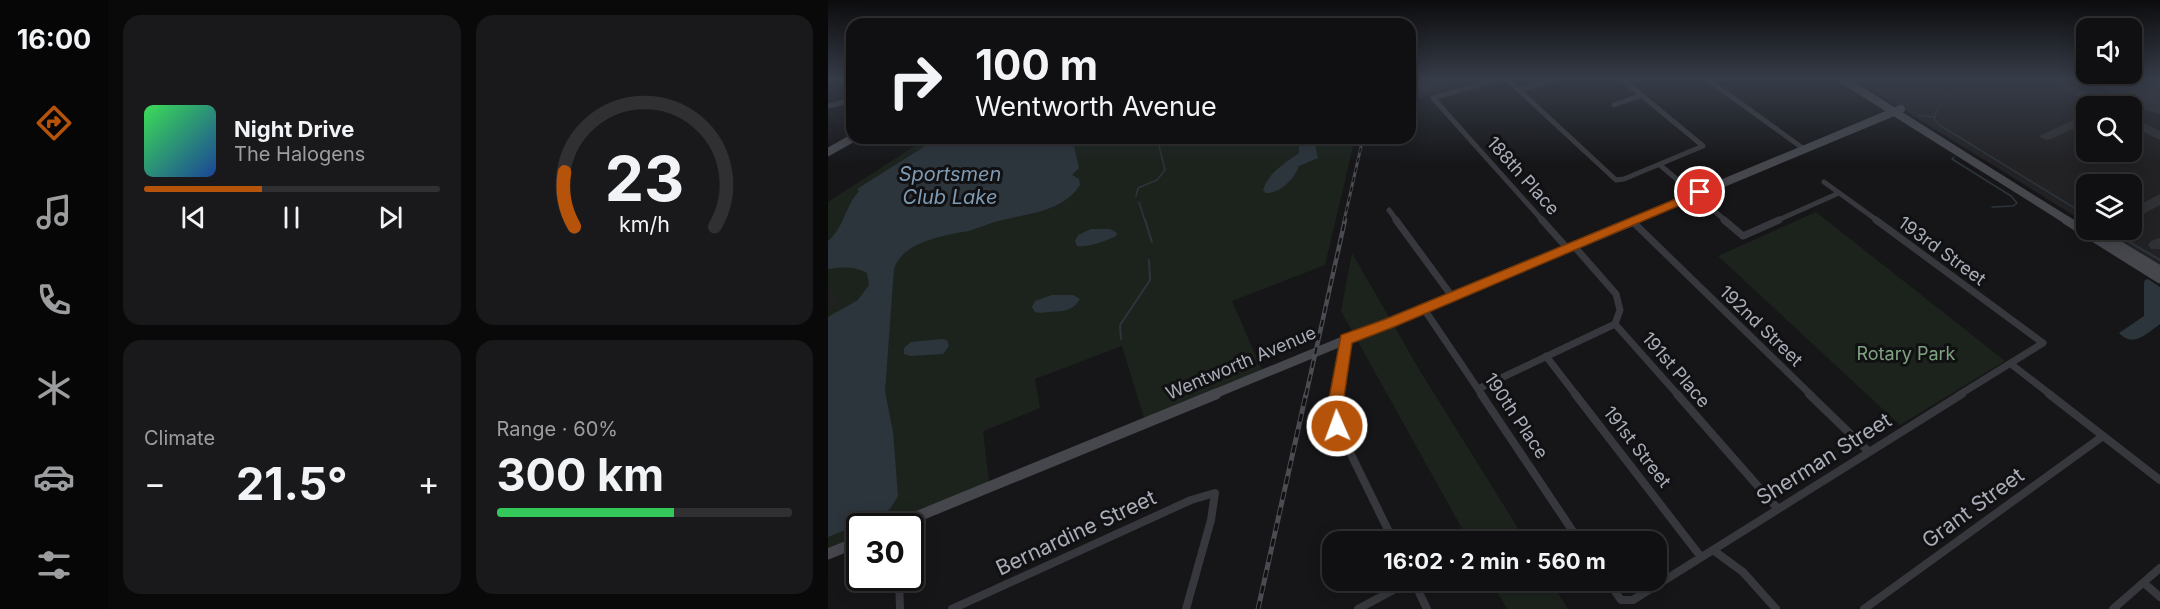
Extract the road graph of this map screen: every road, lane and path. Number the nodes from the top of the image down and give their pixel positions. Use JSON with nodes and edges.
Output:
{"nodes":[{"id":1,"x":1442,"y":107,"type":"edge"},
{"id":2,"x":1538,"y":107,"type":"edge"},
{"id":3,"x":1657,"y":107,"type":"edge"},
{"id":4,"x":1746,"y":107,"type":"edge"},
{"id":5,"x":1892,"y":107,"type":"edge"},
{"id":6,"x":1893,"y":107,"type":"edge"},
{"id":7,"x":1898,"y":111,"type":"junction"},
{"id":8,"x":846,"y":143,"type":"edge"},
{"id":9,"x":1804,"y":149,"type":"junction"},
{"id":10,"x":829,"y":153,"type":"edge"},
{"id":11,"x":1660,"y":165,"type":"junction"},
{"id":12,"x":1824,"y":182,"type":"dead end"},
{"id":13,"x":1839,"y":193,"type":"junction"},
{"id":14,"x":1695,"y":194,"type":"junction"},
{"id":15,"x":1389,"y":210,"type":"dead end"},
{"id":16,"x":2076,"y":219,"type":"edge"},
{"id":17,"x":1632,"y":220,"type":"junction"},
{"id":18,"x":2110,"y":240,"type":"edge"},
{"id":19,"x":1570,"y":246,"type":"junction"},
{"id":20,"x":2160,"y":270,"type":"edge"},
{"id":21,"x":2160,"y":279,"type":"edge"},
{"id":22,"x":1452,"y":296,"type":"junction"},
{"id":23,"x":1424,"y":309,"type":"junction"},
{"id":24,"x":1615,"y":324,"type":"junction"},
{"id":25,"x":1346,"y":339,"type":"junction"},
{"id":26,"x":2043,"y":343,"type":"joint"},
{"id":27,"x":1546,"y":356,"type":"junction"},
{"id":28,"x":2011,"y":364,"type":"junction"},
{"id":29,"x":1478,"y":389,"type":"junction"},
{"id":30,"x":2103,"y":436,"type":"junction"},
{"id":31,"x":1869,"y":452,"type":"junction"},
{"id":32,"x":2160,"y":480,"type":"edge"},
{"id":33,"x":1778,"y":509,"type":"junction"},
{"id":34,"x":924,"y":514,"type":"edge"},
{"id":35,"x":1389,"y":531,"type":"edge"},
{"id":36,"x":1574,"y":531,"type":"edge"},
{"id":37,"x":846,"y":547,"type":"edge"},
{"id":38,"x":1713,"y":550,"type":"junction"},
{"id":39,"x":828,"y":554,"type":"edge"},
{"id":40,"x":1701,"y":557,"type":"junction"},
{"id":41,"x":2160,"y":568,"type":"edge"},
{"id":42,"x":1667,"y":578,"type":"edge"},
{"id":43,"x":2144,"y":583,"type":"junction"},
{"id":44,"x":899,"y":591,"type":"edge"},
{"id":45,"x":1392,"y":591,"type":"edge"},
{"id":46,"x":1418,"y":591,"type":"edge"},
{"id":47,"x":1614,"y":591,"type":"edge"},
{"id":48,"x":1647,"y":591,"type":"edge"},
{"id":49,"x":2160,"y":597,"type":"edge"},
{"id":50,"x":900,"y":609,"type":"edge"},
{"id":51,"x":952,"y":609,"type":"edge"},
{"id":52,"x":1186,"y":609,"type":"edge"},
{"id":53,"x":1358,"y":609,"type":"edge"},
{"id":54,"x":1427,"y":609,"type":"edge"},
{"id":55,"x":1776,"y":609,"type":"edge"},
{"id":56,"x":1864,"y":609,"type":"edge"},
{"id":57,"x":2113,"y":609,"type":"edge"}],
"edges":[{"from":1,"to":19,"type":"street","name":"188th Place"},
{"from":2,"to":11,"type":"street"},
{"from":3,"to":11,"type":"street"},
{"from":4,"to":9,"type":"street"},
{"from":5,"to":7,"type":"street"},
{"from":6,"to":7,"type":"street"},
{"from":7,"to":9,"type":"street","name":"Wentworth Avenue"},
{"from":7,"to":16,"type":"street"},
{"from":7,"to":21,"type":"street"},
{"from":8,"to":10,"type":"street"},
{"from":9,"to":14,"type":"street","name":"Wentworth Avenue"},
{"from":11,"to":14,"type":"street"},
{"from":12,"to":13,"type":"street","name":"193rd Street"},
{"from":13,"to":14,"type":"street"},
{"from":13,"to":26,"type":"street","name":"193rd Street"},
{"from":14,"to":17,"type":"street","name":"Wentworth Avenue"},
{"from":15,"to":22,"type":"street"},
{"from":17,"to":19,"type":"street","name":"Wentworth Avenue"},
{"from":17,"to":31,"type":"street","name":"192nd Street"},
{"from":18,"to":20,"type":"street"},
{"from":19,"to":22,"type":"street","name":"Wentworth Avenue"},
{"from":19,"to":24,"type":"street"},
{"from":22,"to":23,"type":"street","name":"Wentworth Avenue"},
{"from":23,"to":25,"type":"street","name":"Wentworth Avenue"},
{"from":23,"to":29,"type":"street","name":"190th Place"},
{"from":24,"to":27,"type":"street"},
{"from":24,"to":33,"type":"street","name":"191st Place"},
{"from":25,"to":34,"type":"street","name":"Wentworth Avenue"},
{"from":25,"to":35,"type":"street"},
{"from":26,"to":28,"type":"street","name":"Sherman Street"},
{"from":27,"to":29,"type":"street"},
{"from":27,"to":40,"type":"street","name":"191st Street"},
{"from":28,"to":30,"type":"street"},
{"from":28,"to":31,"type":"street","name":"Sherman Street"},
{"from":29,"to":36,"type":"street","name":"190th Place"},
{"from":30,"to":32,"type":"street"},
{"from":30,"to":56,"type":"street","name":"Grant Street"},
{"from":31,"to":33,"type":"street","name":"Sherman Street"},
{"from":33,"to":38,"type":"street","name":"Sherman Street"},
{"from":37,"to":39,"type":"street"},
{"from":38,"to":40,"type":"street","name":"Sherman Street"},
{"from":38,"to":55,"type":"street"},
{"from":40,"to":42,"type":"street","name":"Sherman Street"},
{"from":41,"to":43,"type":"street"},
{"from":43,"to":49,"type":"street"},
{"from":43,"to":57,"type":"street"},
{"from":44,"to":50,"type":"street"},
{"from":45,"to":53,"type":"street"},
{"from":46,"to":54,"type":"street"},
{"from":47,"to":48,"type":"street","name":"Sherman Street"},
{"from":51,"to":52,"type":"street","name":"Bernardine Street"}]}
